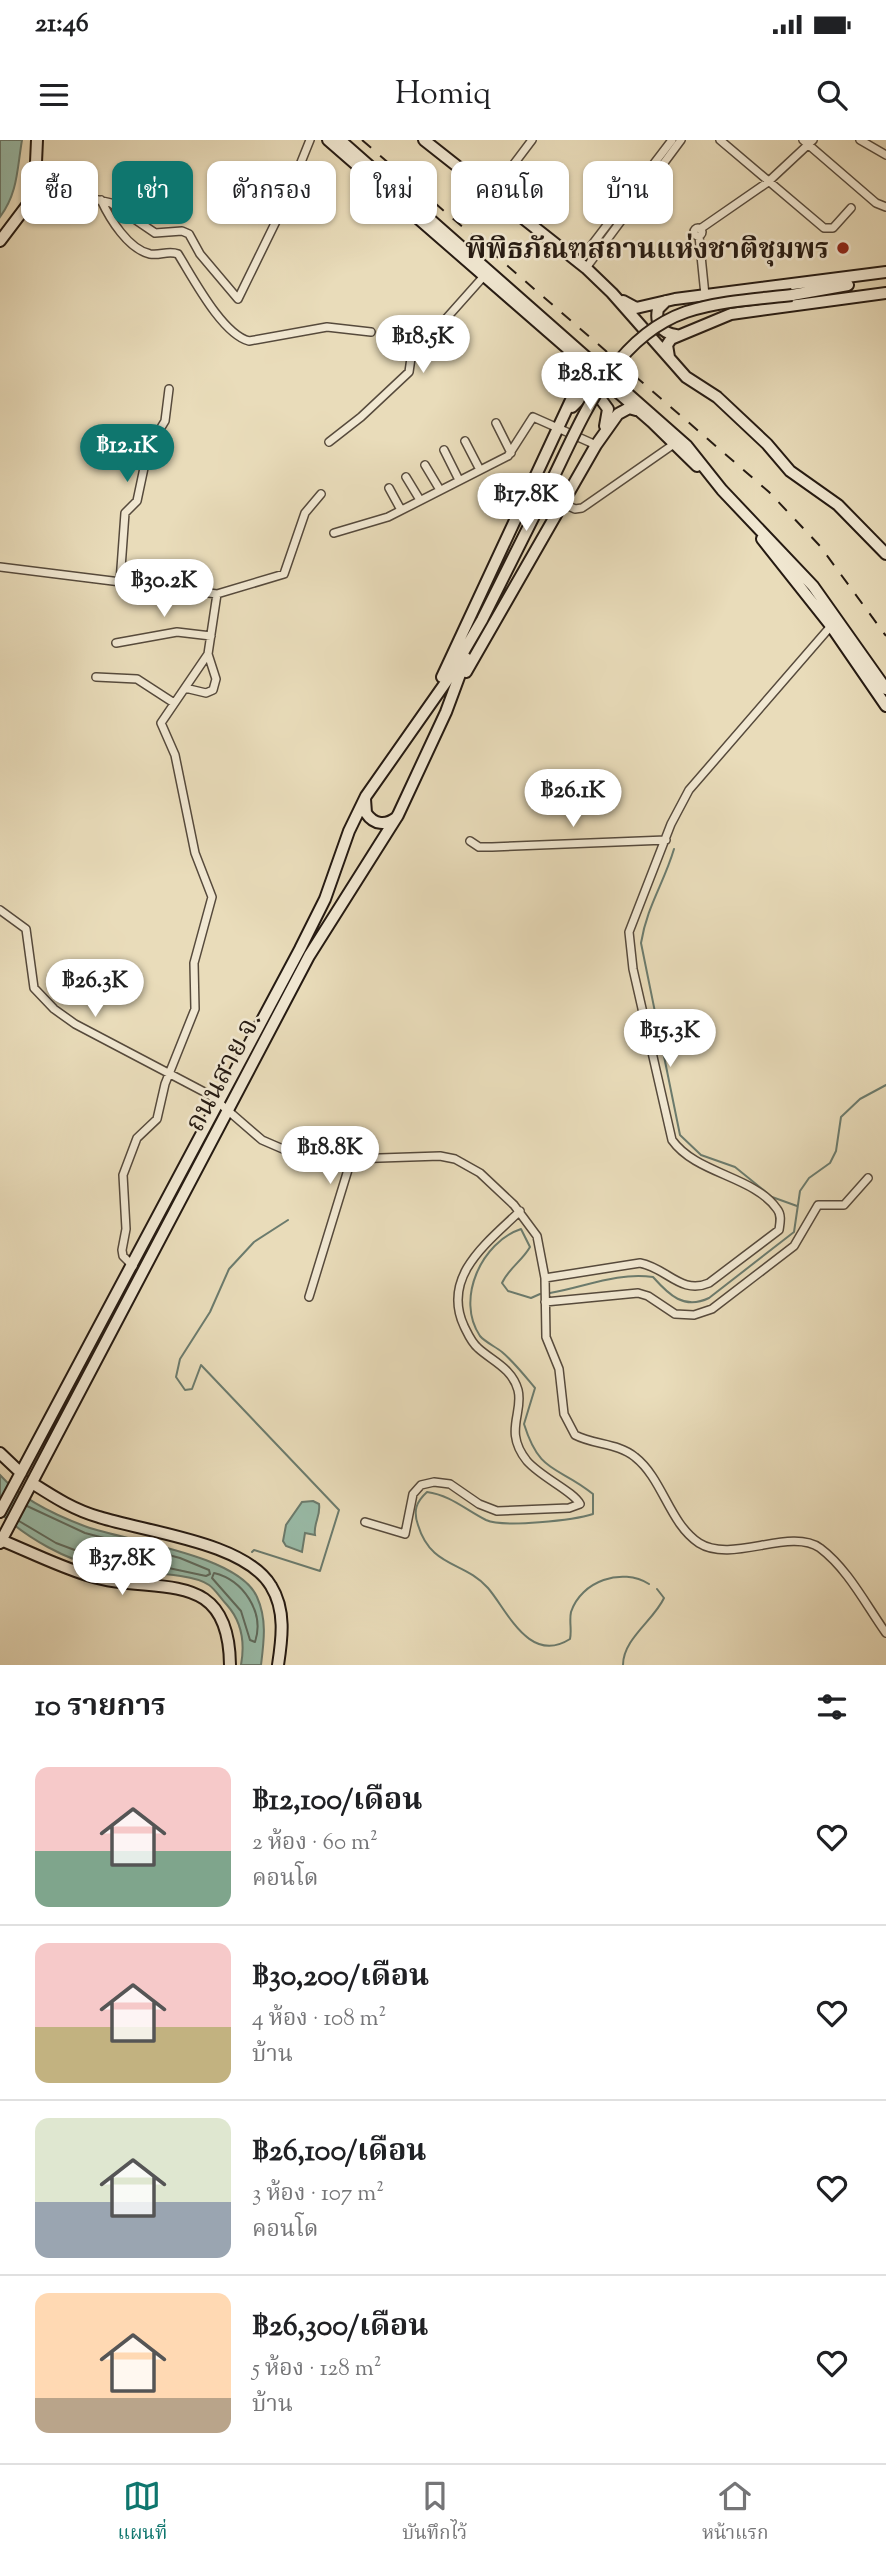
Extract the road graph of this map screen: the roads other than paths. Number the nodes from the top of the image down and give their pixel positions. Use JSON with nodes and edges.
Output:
{"nodes":[{"id":1,"x":37,"y":140,"type":"edge"},
{"id":2,"x":310,"y":140,"type":"edge"},
{"id":3,"x":328,"y":140,"type":"edge"},
{"id":4,"x":340,"y":140,"type":"edge"},
{"id":5,"x":424,"y":140,"type":"edge"},
{"id":6,"x":532,"y":140,"type":"edge"},
{"id":7,"x":672,"y":140,"type":"edge"},
{"id":8,"x":681,"y":140,"type":"edge"},
{"id":9,"x":720,"y":140,"type":"edge"},
{"id":10,"x":860,"y":140,"type":"edge"},
{"id":11,"x":808,"y":142,"type":"edge"},
{"id":12,"x":730,"y":143,"type":"edge"},
{"id":13,"x":886,"y":155,"type":"edge"},
{"id":14,"x":36,"y":161,"type":"edge"},
{"id":15,"x":354,"y":161,"type":"edge"},
{"id":16,"x":362,"y":161,"type":"edge"},
{"id":17,"x":451,"y":161,"type":"edge"},
{"id":18,"x":516,"y":161,"type":"edge"},
{"id":19,"x":660,"y":161,"type":"edge"},
{"id":20,"x":662,"y":161,"type":"edge"},
{"id":21,"x":768,"y":182,"type":"junction"},
{"id":22,"x":98,"y":199,"type":"edge"},
{"id":23,"x":101,"y":200,"type":"junction"},
{"id":24,"x":886,"y":207,"type":"edge"},
{"id":25,"x":851,"y":208,"type":"dead end"},
{"id":26,"x":21,"y":217,"type":"edge"},
{"id":27,"x":429,"y":224,"type":"edge"},
{"id":28,"x":430,"y":224,"type":"edge"},
{"id":29,"x":531,"y":224,"type":"edge"},
{"id":30,"x":613,"y":224,"type":"edge"},
{"id":31,"x":0,"y":241,"type":"edge"},
{"id":32,"x":582,"y":265,"type":"junction"},
{"id":33,"x":886,"y":274,"type":"edge"},
{"id":34,"x":484,"y":276,"type":"junction"},
{"id":35,"x":886,"y":291,"type":"edge"},
{"id":36,"x":612,"y":293,"type":"junction"},
{"id":37,"x":705,"y":295,"type":"junction"},
{"id":38,"x":792,"y":295,"type":"junction"},
{"id":39,"x":663,"y":303,"type":"junction"},
{"id":40,"x":635,"y":320,"type":"junction"},
{"id":41,"x":371,"y":332,"type":"dead end"},
{"id":42,"x":673,"y":335,"type":"junction"},
{"id":43,"x":652,"y":339,"type":"junction"},
{"id":44,"x":570,"y":351,"type":"junction"},
{"id":45,"x":671,"y":362,"type":"junction"},
{"id":46,"x":598,"y":370,"type":"junction"},
{"id":47,"x":617,"y":387,"type":"junction"},
{"id":48,"x":169,"y":389,"type":"dead end"},
{"id":49,"x":574,"y":402,"type":"junction"},
{"id":50,"x":639,"y":411,"type":"junction"},
{"id":51,"x":609,"y":415,"type":"junction"},
{"id":52,"x":496,"y":423,"type":"dead end"},
{"id":53,"x":561,"y":428,"type":"junction"},
{"id":54,"x":465,"y":441,"type":"dead end"},
{"id":55,"x":328,"y":442,"type":"dead end"},
{"id":56,"x":674,"y":444,"type":"junction"},
{"id":57,"x":596,"y":445,"type":"junction"},
{"id":58,"x":444,"y":450,"type":"dead end"},
{"id":59,"x":511,"y":453,"type":"junction"},
{"id":60,"x":425,"y":464,"type":"dead end"},
{"id":61,"x":480,"y":470,"type":"junction"},
{"id":62,"x":406,"y":477,"type":"dead end"},
{"id":63,"x":459,"y":480,"type":"junction"},
{"id":64,"x":715,"y":482,"type":"junction"},
{"id":65,"x":389,"y":488,"type":"dead end"},
{"id":66,"x":440,"y":490,"type":"junction"},
{"id":67,"x":321,"y":494,"type":"dead end"},
{"id":68,"x":420,"y":500,"type":"junction"},
{"id":69,"x":562,"y":503,"type":"junction"},
{"id":70,"x":401,"y":510,"type":"junction"},
{"id":71,"x":334,"y":533,"type":"dead end"},
{"id":72,"x":886,"y":554,"type":"edge"},
{"id":73,"x":0,"y":567,"type":"edge"},
{"id":74,"x":120,"y":582,"type":"junction"},
{"id":75,"x":216,"y":594,"type":"junction"},
{"id":76,"x":482,"y":620,"type":"junction"},
{"id":77,"x":834,"y":622,"type":"junction"},
{"id":78,"x":211,"y":636,"type":"junction"},
{"id":79,"x":116,"y":643,"type":"dead end"},
{"id":80,"x":208,"y":654,"type":"junction"},
{"id":81,"x":96,"y":677,"type":"dead end"},
{"id":82,"x":185,"y":688,"type":"junction"},
{"id":83,"x":886,"y":689,"type":"edge"},
{"id":84,"x":174,"y":703,"type":"junction"},
{"id":85,"x":429,"y":705,"type":"junction"},
{"id":86,"x":886,"y":706,"type":"edge"},
{"id":87,"x":446,"y":712,"type":"junction"},
{"id":88,"x":366,"y":796,"type":"junction"},
{"id":89,"x":398,"y":815,"type":"junction"},
{"id":90,"x":666,"y":839,"type":"junction"},
{"id":91,"x":470,"y":841,"type":"dead end"},
{"id":92,"x":0,"y":910,"type":"edge"},
{"id":93,"x":169,"y":1074,"type":"junction"},
{"id":94,"x":223,"y":1105,"type":"junction"},
{"id":95,"x":351,"y":1160,"type":"junction"},
{"id":96,"x":868,"y":1178,"type":"dead end"},
{"id":97,"x":520,"y":1212,"type":"junction"},
{"id":98,"x":133,"y":1266,"type":"junction"},
{"id":99,"x":545,"y":1278,"type":"junction"},
{"id":100,"x":309,"y":1297,"type":"dead end"},
{"id":101,"x":545,"y":1302,"type":"junction"},
{"id":102,"x":0,"y":1453,"type":"edge"},
{"id":103,"x":19,"y":1477,"type":"junction"},
{"id":104,"x":31,"y":1486,"type":"junction"},
{"id":105,"x":0,"y":1512,"type":"edge"},
{"id":106,"x":365,"y":1522,"type":"dead end"},
{"id":107,"x":2,"y":1539,"type":"edge"},
{"id":108,"x":886,"y":1633,"type":"edge"},
{"id":109,"x":230,"y":1665,"type":"edge"},
{"id":110,"x":278,"y":1665,"type":"edge"}],
"edges":[{"from":1,"to":14,"type":"main road"},
{"from":2,"to":23,"type":"street"},
{"from":3,"to":15,"type":"main road"},
{"from":4,"to":16,"type":"main road"},
{"from":5,"to":17,"type":"main road"},
{"from":6,"to":18,"type":"street"},
{"from":7,"to":19,"type":"street"},
{"from":8,"to":20,"type":"street"},
{"from":9,"to":12,"type":"street"},
{"from":10,"to":13,"type":"street"},
{"from":11,"to":21,"type":"street"},
{"from":11,"to":24,"type":"street"},
{"from":12,"to":21,"type":"street"},
{"from":21,"to":25,"type":"street"},
{"from":21,"to":37,"type":"street"},
{"from":22,"to":23,"type":"street"},
{"from":23,"to":41,"type":"street"},
{"from":26,"to":31,"type":"main road"},
{"from":27,"to":34,"type":"main road"},
{"from":28,"to":46,"type":"main road"},
{"from":29,"to":32,"type":"main road"},
{"from":30,"to":32,"type":"street"},
{"from":32,"to":36,"type":"main road"},
{"from":33,"to":37,"type":"main road"},
{"from":33,"to":38,"type":"main road"},
{"from":34,"to":44,"type":"main road"},
{"from":34,"to":55,"type":"street"},
{"from":35,"to":38,"type":"main road"},
{"from":35,"to":42,"type":"main road"},
{"from":36,"to":39,"type":"main road"},
{"from":36,"to":40,"type":"main road"},
{"from":37,"to":39,"type":"main road"},
{"from":38,"to":76,"type":"main road","name":"ถนนสาย จ.","bridge":true},
{"from":39,"to":40,"type":"main road"},
{"from":39,"to":42,"type":"main road"},
{"from":40,"to":43,"type":"main road"},
{"from":42,"to":43,"type":"main road"},
{"from":42,"to":45,"type":"main road"},
{"from":43,"to":45,"type":"main road"},
{"from":44,"to":46,"type":"main road"},
{"from":44,"to":53,"type":"main road"},
{"from":45,"to":72,"type":"main road"},
{"from":46,"to":47,"type":"main road"},
{"from":46,"to":49,"type":"main road"},
{"from":47,"to":50,"type":"main road"},
{"from":47,"to":51,"type":"main road"},
{"from":47,"to":64,"type":"main road"},
{"from":48,"to":74,"type":"street"},
{"from":49,"to":51,"type":"main road"},
{"from":49,"to":53,"type":"main road"},
{"from":50,"to":56,"type":"main road"},
{"from":50,"to":57,"type":"main road"},
{"from":51,"to":57,"type":"main road"},
{"from":52,"to":59,"type":"street"},
{"from":53,"to":57,"type":"street"},
{"from":53,"to":59,"type":"street"},
{"from":53,"to":85,"type":"main road"},
{"from":54,"to":61,"type":"street"},
{"from":56,"to":64,"type":"main road"},
{"from":56,"to":69,"type":"street"},
{"from":57,"to":69,"type":"main road"},
{"from":58,"to":63,"type":"street"},
{"from":59,"to":61,"type":"street"},
{"from":60,"to":66,"type":"street"},
{"from":61,"to":63,"type":"street"},
{"from":62,"to":68,"type":"street"},
{"from":63,"to":66,"type":"street"},
{"from":64,"to":77,"type":"main road"},
{"from":65,"to":70,"type":"street"},
{"from":66,"to":68,"type":"street"},
{"from":67,"to":75,"type":"street"},
{"from":68,"to":70,"type":"street"},
{"from":69,"to":87,"type":"main road"},
{"from":70,"to":71,"type":"street"},
{"from":73,"to":74,"type":"street"},
{"from":74,"to":75,"type":"street"},
{"from":75,"to":78,"type":"street"},
{"from":76,"to":85,"type":"main road","name":"ถนนสาย จ."},
{"from":76,"to":87,"type":"main road","name":"ถนนสาย จ."},
{"from":77,"to":83,"type":"main road"},
{"from":77,"to":86,"type":"main road"},
{"from":77,"to":90,"type":"street"},
{"from":78,"to":79,"type":"street"},
{"from":78,"to":80,"type":"street"},
{"from":80,"to":82,"type":"street"},
{"from":80,"to":82,"type":"street"},
{"from":81,"to":84,"type":"street"},
{"from":82,"to":84,"type":"street"},
{"from":84,"to":93,"type":"street"},
{"from":85,"to":88,"type":"main road","name":"ถนนสาย จ."},
{"from":87,"to":89,"type":"main road","name":"ถนนสาย จ."},
{"from":88,"to":89,"type":"main road"},
{"from":88,"to":94,"type":"main road","name":"ถนนสาย จ."},
{"from":89,"to":94,"type":"main road","name":"ถนนสาย จ."},
{"from":90,"to":91,"type":"street"},
{"from":90,"to":99,"type":"street"},
{"from":92,"to":93,"type":"street"},
{"from":93,"to":94,"type":"street"},
{"from":93,"to":98,"type":"street"},
{"from":94,"to":95,"type":"street"},
{"from":94,"to":98,"type":"main road","name":"ถนนสาย จ."},
{"from":94,"to":104,"type":"main road","name":"ถนนสาย จ."},
{"from":95,"to":97,"type":"street"},
{"from":95,"to":100,"type":"street"},
{"from":96,"to":101,"type":"street"},
{"from":97,"to":99,"type":"street"},
{"from":97,"to":106,"type":"street"},
{"from":98,"to":103,"type":"main road","name":"ถนนสาย จ."},
{"from":99,"to":101,"type":"street"},
{"from":101,"to":108,"type":"street"},
{"from":102,"to":103,"type":"main road"},
{"from":103,"to":105,"type":"main road","name":"ถนนสาย จ."},
{"from":104,"to":107,"type":"main road","name":"ถนนสาย จ."},
{"from":104,"to":110,"type":"main road"},
{"from":107,"to":109,"type":"main road"}]}
